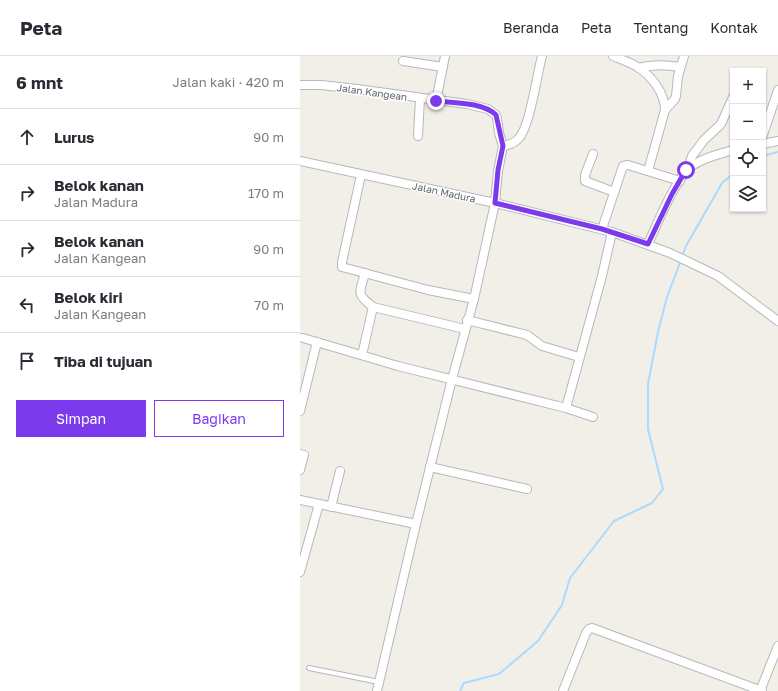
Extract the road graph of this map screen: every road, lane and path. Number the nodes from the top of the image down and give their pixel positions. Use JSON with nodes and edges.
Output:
{"nodes":[{"id":1,"x":445,"y":56,"type":"edge"},
{"id":2,"x":542,"y":56,"type":"edge"},
{"id":3,"x":613,"y":56,"type":"edge"},
{"id":4,"x":684,"y":56,"type":"edge"},
{"id":5,"x":404,"y":61,"type":"dead end"},
{"id":6,"x":443,"y":67,"type":"junction"},
{"id":7,"x":637,"y":67,"type":"junction"},
{"id":8,"x":680,"y":68,"type":"junction"},
{"id":9,"x":300,"y":85,"type":"edge"},
{"id":10,"x":778,"y":90,"type":"edge"},
{"id":11,"x":420,"y":99,"type":"junction"},
{"id":12,"x":436,"y":101,"type":"junction"},
{"id":13,"x":730,"y":104,"type":"edge"},
{"id":14,"x":664,"y":110,"type":"junction"},
{"id":15,"x":775,"y":110,"type":"edge"},
{"id":16,"x":766,"y":129,"type":"edge"},
{"id":17,"x":418,"y":136,"type":"dead end"},
{"id":18,"x":778,"y":141,"type":"edge"},
{"id":19,"x":766,"y":143,"type":"edge"},
{"id":20,"x":503,"y":146,"type":"junction"},
{"id":21,"x":730,"y":151,"type":"edge"},
{"id":22,"x":593,"y":154,"type":"dead end"},
{"id":23,"x":300,"y":161,"type":"edge"},
{"id":24,"x":686,"y":170,"type":"junction"},
{"id":25,"x":648,"y":171,"type":"junction"},
{"id":26,"x":361,"y":175,"type":"junction"},
{"id":27,"x":680,"y":181,"type":"junction"},
{"id":28,"x":614,"y":192,"type":"junction"},
{"id":29,"x":495,"y":203,"type":"junction"},
{"id":30,"x":602,"y":229,"type":"junction"},
{"id":31,"x":612,"y":232,"type":"junction"},
{"id":32,"x":648,"y":244,"type":"junction"},
{"id":33,"x":365,"y":273,"type":"junction"},
{"id":34,"x":474,"y":299,"type":"junction"},
{"id":35,"x":373,"y":307,"type":"junction"},
{"id":36,"x":467,"y":320,"type":"junction"},
{"id":37,"x":778,"y":321,"type":"edge"},
{"id":38,"x":465,"y":329,"type":"junction"},
{"id":39,"x":303,"y":338,"type":"dead end"},
{"id":40,"x":317,"y":342,"type":"junction"},
{"id":41,"x":362,"y":355,"type":"junction"},
{"id":42,"x":579,"y":357,"type":"junction"},
{"id":43,"x":452,"y":379,"type":"junction"},
{"id":44,"x":566,"y":408,"type":"junction"},
{"id":45,"x":300,"y":411,"type":"edge"},
{"id":46,"x":593,"y":417,"type":"dead end"},
{"id":47,"x":300,"y":454,"type":"edge"},
{"id":48,"x":430,"y":467,"type":"junction"},
{"id":49,"x":300,"y":470,"type":"edge"},
{"id":50,"x":340,"y":471,"type":"dead end"},
{"id":51,"x":527,"y":489,"type":"dead end"},
{"id":52,"x":300,"y":500,"type":"edge"},
{"id":53,"x":319,"y":504,"type":"junction"},
{"id":54,"x":331,"y":507,"type":"junction"},
{"id":55,"x":416,"y":524,"type":"junction"},
{"id":56,"x":300,"y":572,"type":"edge"},
{"id":57,"x":778,"y":646,"type":"edge"},
{"id":58,"x":309,"y":668,"type":"dead end"},
{"id":59,"x":379,"y":682,"type":"junction"},
{"id":60,"x":377,"y":691,"type":"edge"},
{"id":61,"x":563,"y":691,"type":"edge"},
{"id":62,"x":761,"y":691,"type":"edge"}],
"edges":[{"from":1,"to":6,"type":"street"},
{"from":2,"to":20,"type":"street"},
{"from":3,"to":7,"type":"street"},
{"from":4,"to":8,"type":"street"},
{"from":5,"to":6,"type":"street"},
{"from":6,"to":12,"type":"street"},
{"from":7,"to":8,"type":"street"},
{"from":7,"to":14,"type":"street"},
{"from":8,"to":14,"type":"street"},
{"from":9,"to":11,"type":"street","name":"Jalan Kangean"},
{"from":10,"to":15,"type":"street"},
{"from":11,"to":12,"type":"street","name":"Jalan Kangean"},
{"from":11,"to":17,"type":"street"},
{"from":12,"to":20,"type":"street","name":"Jalan Kangean"},
{"from":13,"to":24,"type":"street"},
{"from":14,"to":25,"type":"street"},
{"from":15,"to":16,"type":"street"},
{"from":18,"to":19,"type":"street"},
{"from":20,"to":29,"type":"street","name":"Jalan Kangean"},
{"from":21,"to":24,"type":"street"},
{"from":22,"to":28,"type":"street"},
{"from":23,"to":26,"type":"street","name":"Jalan Madura"},
{"from":24,"to":27,"type":"street"},
{"from":25,"to":27,"type":"street"},
{"from":25,"to":28,"type":"street"},
{"from":26,"to":29,"type":"street","name":"Jalan Madura"},
{"from":26,"to":33,"type":"street"},
{"from":27,"to":32,"type":"street"},
{"from":28,"to":30,"type":"street"},
{"from":29,"to":30,"type":"street","name":"Jalan Madura"},
{"from":29,"to":34,"type":"street","name":"Jalan Kangean"},
{"from":30,"to":31,"type":"street","name":"Jalan Madura"},
{"from":31,"to":32,"type":"street","name":"Jalan Madura"},
{"from":31,"to":42,"type":"street"},
{"from":32,"to":37,"type":"street","name":"Jalan Madura"},
{"from":33,"to":34,"type":"street"},
{"from":33,"to":35,"type":"street"},
{"from":34,"to":36,"type":"street","name":"Jalan Kangean"},
{"from":35,"to":38,"type":"street"},
{"from":35,"to":41,"type":"street"},
{"from":36,"to":38,"type":"street","name":"Jalan Kangean"},
{"from":36,"to":42,"type":"street"},
{"from":38,"to":43,"type":"street","name":"Jalan Kangean"},
{"from":39,"to":40,"type":"street"},
{"from":40,"to":41,"type":"street"},
{"from":40,"to":45,"type":"street"},
{"from":41,"to":43,"type":"street"},
{"from":42,"to":44,"type":"street"},
{"from":43,"to":44,"type":"street"},
{"from":43,"to":48,"type":"street","name":"Jalan Kangean"},
{"from":44,"to":46,"type":"street"},
{"from":47,"to":49,"type":"street"},
{"from":48,"to":51,"type":"street"},
{"from":48,"to":55,"type":"street","name":"Jalan Kangean"},
{"from":50,"to":54,"type":"street"},
{"from":52,"to":53,"type":"street"},
{"from":53,"to":54,"type":"street"},
{"from":53,"to":56,"type":"street"},
{"from":54,"to":55,"type":"street"},
{"from":55,"to":59,"type":"street","name":"Jalan Kangean"},
{"from":57,"to":62,"type":"street"},
{"from":58,"to":59,"type":"lane"},
{"from":59,"to":60,"type":"street","name":"Jalan Kangean"},
{"from":61,"to":62,"type":"street"}]}
